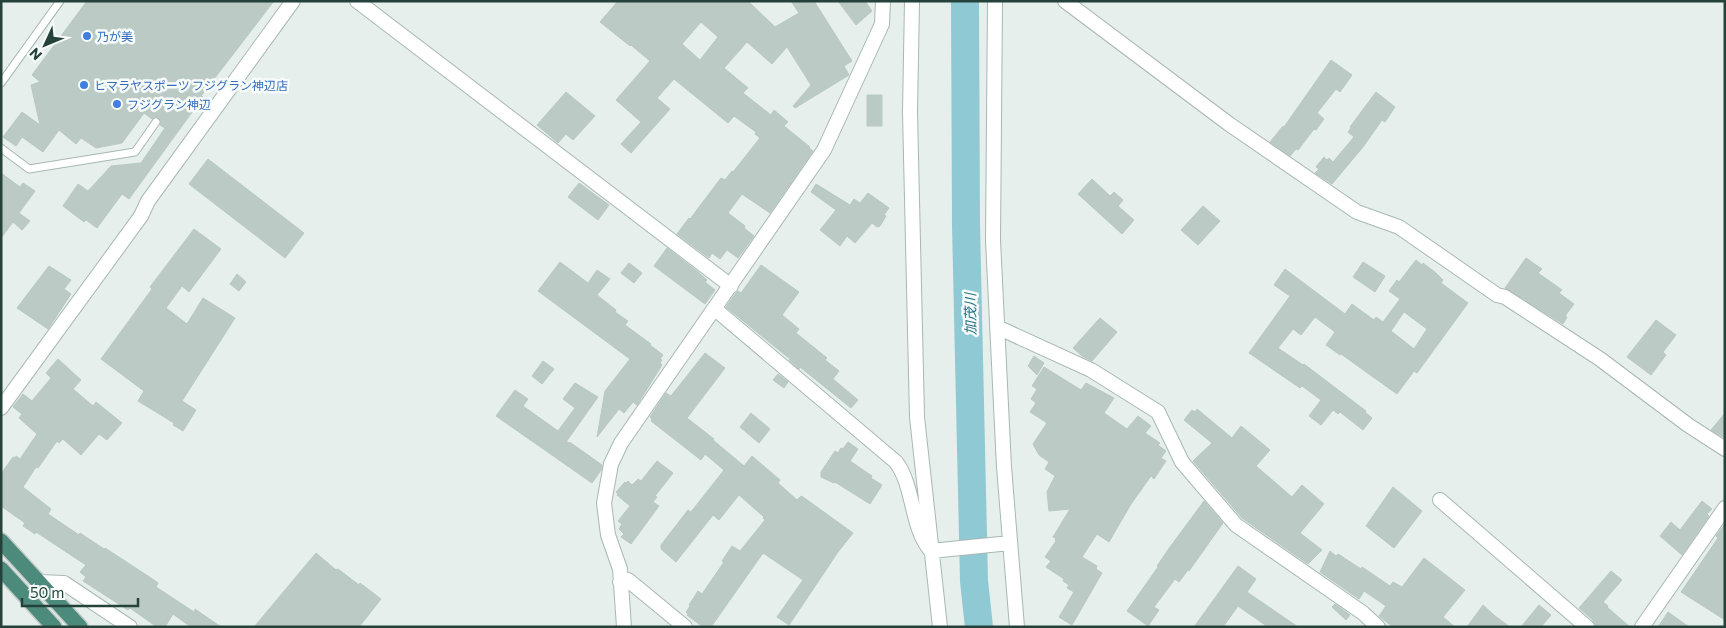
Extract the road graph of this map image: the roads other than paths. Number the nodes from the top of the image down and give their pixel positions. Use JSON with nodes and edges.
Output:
{"nodes":[{"id":1,"x":60,"y":1,"type":"edge"},
{"id":2,"x":293,"y":1,"type":"edge"},
{"id":3,"x":357,"y":1,"type":"edge"},
{"id":4,"x":883,"y":1,"type":"edge"},
{"id":5,"x":912,"y":1,"type":"edge"},
{"id":6,"x":995,"y":1,"type":"edge"},
{"id":7,"x":1065,"y":1,"type":"edge"},
{"id":8,"x":1,"y":83,"type":"edge"},
{"id":9,"x":156,"y":122,"type":"dead end"},
{"id":10,"x":1,"y":148,"type":"edge"},
{"id":11,"x":731,"y":286,"type":"junction"},
{"id":12,"x":715,"y":308,"type":"junction"},
{"id":13,"x":997,"y":327,"type":"junction"},
{"id":14,"x":1,"y":408,"type":"edge"},
{"id":15,"x":1725,"y":449,"type":"edge"},
{"id":16,"x":1440,"y":500,"type":"dead end"},
{"id":17,"x":1725,"y":508,"type":"edge"},
{"id":18,"x":1,"y":541,"type":"edge"},
{"id":19,"x":1010,"y":543,"type":"junction"},
{"id":20,"x":931,"y":551,"type":"junction"},
{"id":21,"x":1,"y":569,"type":"edge"},
{"id":22,"x":40,"y":582,"type":"junction"},
{"id":23,"x":620,"y":582,"type":"junction"},
{"id":24,"x":54,"y":627,"type":"edge"},
{"id":25,"x":80,"y":627,"type":"edge"},
{"id":26,"x":130,"y":627,"type":"edge"},
{"id":27,"x":624,"y":627,"type":"edge"},
{"id":28,"x":685,"y":627,"type":"edge"},
{"id":29,"x":940,"y":627,"type":"edge"},
{"id":30,"x":1017,"y":627,"type":"edge"},
{"id":31,"x":1378,"y":627,"type":"edge"},
{"id":32,"x":1587,"y":627,"type":"edge"},
{"id":33,"x":1642,"y":627,"type":"edge"}],
"edges":[{"from":1,"to":8,"type":"lane"},
{"from":2,"to":14,"type":"street"},
{"from":3,"to":11,"type":"street"},
{"from":4,"to":11,"type":"street"},
{"from":5,"to":20,"type":"street"},
{"from":6,"to":13,"type":"street"},
{"from":7,"to":15,"type":"street"},
{"from":9,"to":10,"type":"lane"},
{"from":11,"to":12,"type":"street"},
{"from":12,"to":20,"type":"street"},
{"from":12,"to":23,"type":"street"},
{"from":13,"to":19,"type":"street"},
{"from":13,"to":31,"type":"street"},
{"from":16,"to":32,"type":"street"},
{"from":17,"to":33,"type":"street"},
{"from":18,"to":22,"type":"highway"},
{"from":19,"to":20,"type":"street"},
{"from":19,"to":30,"type":"street"},
{"from":20,"to":29,"type":"street"},
{"from":21,"to":24,"type":"highway"},
{"from":22,"to":25,"type":"highway"},
{"from":22,"to":26,"type":"street"},
{"from":23,"to":27,"type":"street"},
{"from":23,"to":28,"type":"street"}]}
